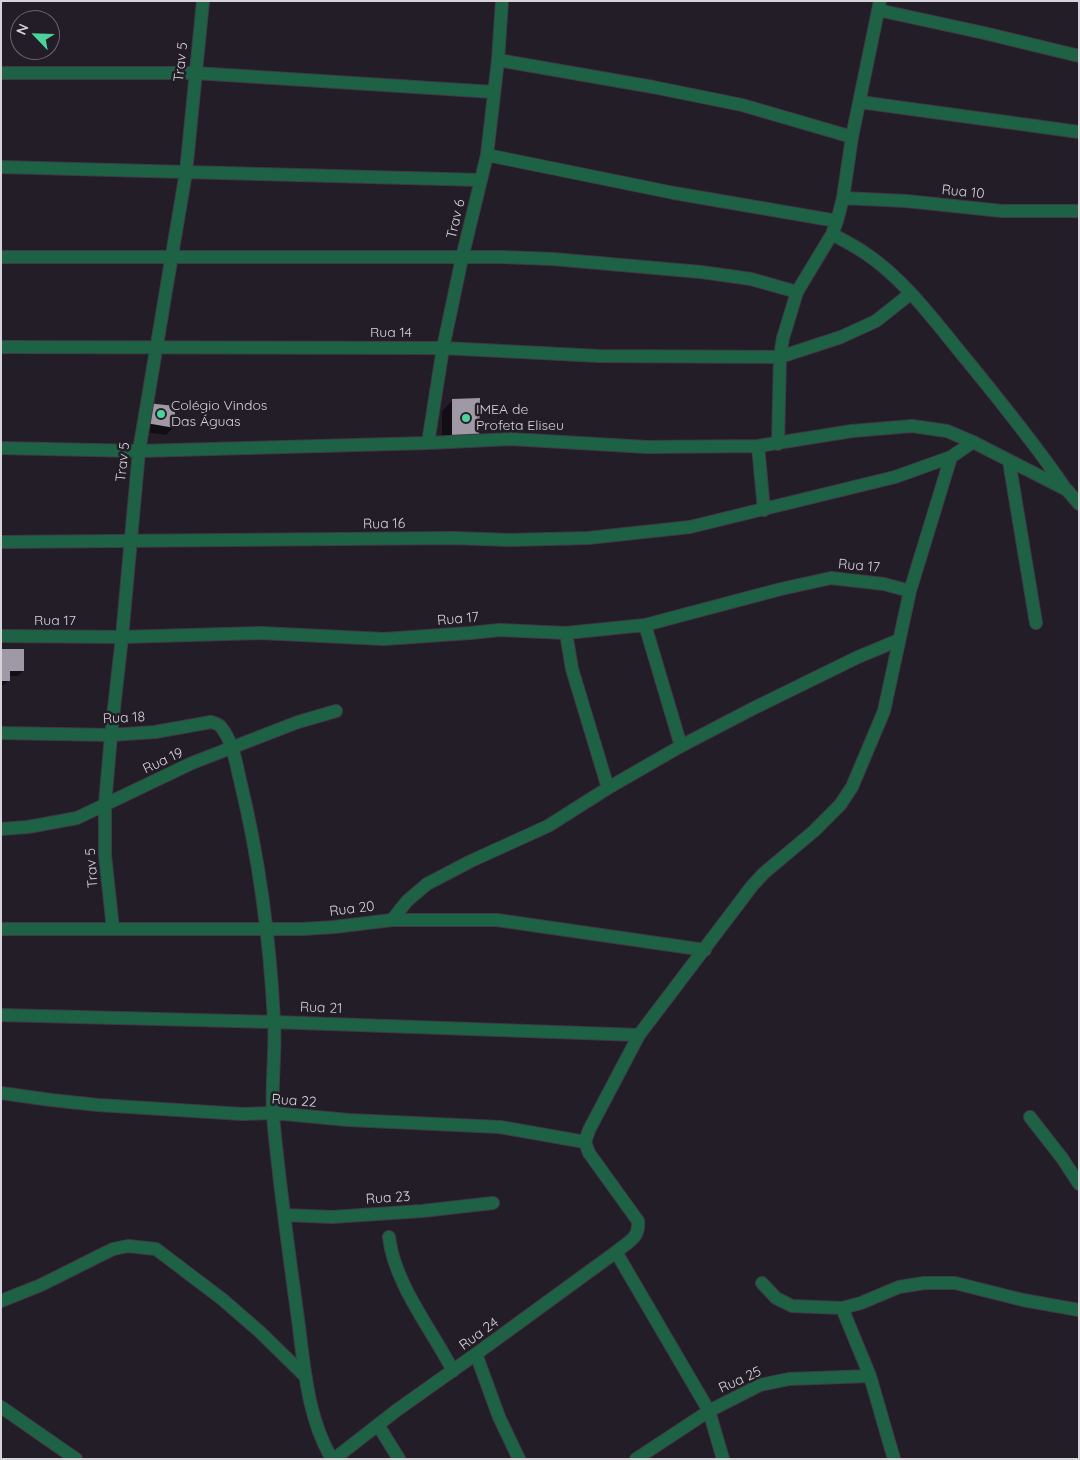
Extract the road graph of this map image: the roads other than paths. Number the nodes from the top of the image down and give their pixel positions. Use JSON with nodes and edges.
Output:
{"nodes":[{"id":1,"x":202,"y":1,"type":"edge"},
{"id":2,"x":502,"y":1,"type":"edge"},
{"id":3,"x":879,"y":6,"type":"edge"},
{"id":4,"x":1079,"y":56,"type":"edge"},
{"id":5,"x":498,"y":60,"type":"junction"},
{"id":6,"x":1,"y":73,"type":"edge"},
{"id":7,"x":195,"y":73,"type":"junction"},
{"id":8,"x":494,"y":92,"type":"junction"},
{"id":9,"x":860,"y":102,"type":"junction"},
{"id":10,"x":1079,"y":132,"type":"edge"},
{"id":11,"x":852,"y":137,"type":"junction"},
{"id":12,"x":487,"y":155,"type":"junction"},
{"id":13,"x":1,"y":167,"type":"edge"},
{"id":14,"x":186,"y":172,"type":"junction"},
{"id":15,"x":480,"y":180,"type":"junction"},
{"id":16,"x":843,"y":198,"type":"junction"},
{"id":17,"x":1079,"y":211,"type":"edge"},
{"id":18,"x":837,"y":221,"type":"junction"},
{"id":19,"x":832,"y":234,"type":"junction"},
{"id":20,"x":172,"y":256,"type":"junction"},
{"id":21,"x":1,"y":257,"type":"edge"},
{"id":22,"x":462,"y":258,"type":"junction"},
{"id":23,"x":797,"y":292,"type":"junction"},
{"id":24,"x":910,"y":294,"type":"junction"},
{"id":25,"x":1,"y":348,"type":"edge"},
{"id":26,"x":443,"y":348,"type":"junction"},
{"id":27,"x":156,"y":349,"type":"junction"},
{"id":28,"x":780,"y":358,"type":"junction"},
{"id":29,"x":973,"y":442,"type":"junction"},
{"id":30,"x":428,"y":443,"type":"junction"},
{"id":31,"x":778,"y":444,"type":"junction"},
{"id":32,"x":758,"y":446,"type":"junction"},
{"id":33,"x":1,"y":448,"type":"edge"},
{"id":34,"x":139,"y":451,"type":"junction"},
{"id":35,"x":951,"y":457,"type":"junction"},
{"id":36,"x":1009,"y":461,"type":"junction"},
{"id":37,"x":1067,"y":490,"type":"junction"},
{"id":38,"x":1079,"y":504,"type":"edge"},
{"id":39,"x":764,"y":510,"type":"junction"},
{"id":40,"x":131,"y":541,"type":"junction"},
{"id":41,"x":1,"y":542,"type":"edge"},
{"id":42,"x":910,"y":591,"type":"junction"},
{"id":43,"x":1036,"y":623,"type":"dead end"},
{"id":44,"x":645,"y":624,"type":"junction"},
{"id":45,"x":566,"y":633,"type":"junction"},
{"id":46,"x":1,"y":636,"type":"edge"},
{"id":47,"x":122,"y":636,"type":"junction"},
{"id":48,"x":899,"y":640,"type":"junction"},
{"id":49,"x":336,"y":711,"type":"dead end"},
{"id":50,"x":1,"y":733,"type":"edge"},
{"id":51,"x":111,"y":735,"type":"junction"},
{"id":52,"x":681,"y":746,"type":"junction"},
{"id":53,"x":232,"y":748,"type":"junction"},
{"id":54,"x":608,"y":788,"type":"junction"},
{"id":55,"x":105,"y":804,"type":"junction"},
{"id":56,"x":1,"y":829,"type":"edge"},
{"id":57,"x":392,"y":920,"type":"junction"},
{"id":58,"x":266,"y":928,"type":"junction"},
{"id":59,"x":1,"y":929,"type":"edge"},
{"id":60,"x":113,"y":929,"type":"junction"},
{"id":61,"x":705,"y":950,"type":"junction"},
{"id":62,"x":1,"y":1015,"type":"edge"},
{"id":63,"x":274,"y":1022,"type":"junction"},
{"id":64,"x":639,"y":1035,"type":"junction"},
{"id":65,"x":1,"y":1093,"type":"edge"},
{"id":66,"x":273,"y":1113,"type":"junction"},
{"id":67,"x":1030,"y":1117,"type":"dead end"},
{"id":68,"x":585,"y":1142,"type":"junction"},
{"id":69,"x":1079,"y":1184,"type":"edge"},
{"id":70,"x":493,"y":1203,"type":"dead end"},
{"id":71,"x":284,"y":1215,"type":"junction"},
{"id":72,"x":389,"y":1237,"type":"dead end"},
{"id":73,"x":616,"y":1252,"type":"junction"},
{"id":74,"x":762,"y":1283,"type":"dead end"},
{"id":75,"x":1,"y":1301,"type":"edge"},
{"id":76,"x":842,"y":1308,"type":"junction"},
{"id":77,"x":1079,"y":1310,"type":"edge"},
{"id":78,"x":476,"y":1354,"type":"junction"},
{"id":79,"x":453,"y":1371,"type":"junction"},
{"id":80,"x":306,"y":1376,"type":"junction"},
{"id":81,"x":870,"y":1376,"type":"junction"},
{"id":82,"x":1,"y":1408,"type":"edge"},
{"id":83,"x":709,"y":1411,"type":"junction"},
{"id":84,"x":378,"y":1425,"type":"junction"},
{"id":85,"x":76,"y":1459,"type":"edge"},
{"id":86,"x":333,"y":1459,"type":"edge"},
{"id":87,"x":398,"y":1459,"type":"edge"},
{"id":88,"x":519,"y":1459,"type":"edge"},
{"id":89,"x":636,"y":1459,"type":"edge"},
{"id":90,"x":723,"y":1459,"type":"edge"},
{"id":91,"x":894,"y":1459,"type":"edge"}],
"edges":[{"from":1,"to":7,"type":"street","name":"Trav 5"},
{"from":2,"to":5,"type":"street","name":"Trav 6"},
{"from":3,"to":4,"type":"street"},
{"from":3,"to":9,"type":"street"},
{"from":5,"to":8,"type":"street","name":"Trav 6"},
{"from":5,"to":11,"type":"street"},
{"from":6,"to":7,"type":"street"},
{"from":7,"to":8,"type":"street"},
{"from":7,"to":14,"type":"street","name":"Trav 5"},
{"from":8,"to":12,"type":"street","name":"Trav 6"},
{"from":9,"to":10,"type":"street"},
{"from":9,"to":11,"type":"street"},
{"from":11,"to":16,"type":"street"},
{"from":12,"to":15,"type":"street","name":"Trav 6"},
{"from":12,"to":18,"type":"street"},
{"from":13,"to":14,"type":"street"},
{"from":14,"to":15,"type":"street"},
{"from":14,"to":20,"type":"street","name":"Trav 5"},
{"from":15,"to":22,"type":"street","name":"Trav 6"},
{"from":16,"to":17,"type":"street","name":"Rua 10"},
{"from":16,"to":18,"type":"street"},
{"from":18,"to":19,"type":"street"},
{"from":19,"to":23,"type":"street"},
{"from":19,"to":24,"type":"street"},
{"from":20,"to":21,"type":"street"},
{"from":20,"to":22,"type":"street"},
{"from":20,"to":27,"type":"street","name":"Trav 5"},
{"from":22,"to":23,"type":"street"},
{"from":22,"to":26,"type":"street","name":"Trav 6"},
{"from":23,"to":28,"type":"street"},
{"from":24,"to":28,"type":"street","name":"Rua 14"},
{"from":24,"to":37,"type":"street"},
{"from":25,"to":27,"type":"street","name":"Rua 14"},
{"from":26,"to":27,"type":"street","name":"Rua 14"},
{"from":26,"to":28,"type":"street","name":"Rua 14"},
{"from":26,"to":30,"type":"street","name":"Trav 6"},
{"from":27,"to":34,"type":"street","name":"Trav 5"},
{"from":28,"to":31,"type":"street"},
{"from":29,"to":31,"type":"street"},
{"from":29,"to":35,"type":"street","name":"Rua 16"},
{"from":29,"to":36,"type":"street"},
{"from":30,"to":32,"type":"street"},
{"from":30,"to":34,"type":"street"},
{"from":31,"to":32,"type":"street"},
{"from":32,"to":39,"type":"street"},
{"from":33,"to":34,"type":"street"},
{"from":34,"to":40,"type":"street","name":"Trav 5"},
{"from":35,"to":39,"type":"street","name":"Rua 16"},
{"from":35,"to":42,"type":"street"},
{"from":36,"to":37,"type":"street"},
{"from":36,"to":43,"type":"street"},
{"from":37,"to":38,"type":"street"},
{"from":39,"to":40,"type":"street","name":"Rua 16"},
{"from":40,"to":41,"type":"street","name":"Rua 16"},
{"from":40,"to":47,"type":"street","name":"Trav 5"},
{"from":42,"to":44,"type":"street","name":"Rua 17"},
{"from":42,"to":48,"type":"street"},
{"from":44,"to":45,"type":"street","name":"Rua 17"},
{"from":44,"to":52,"type":"street"},
{"from":45,"to":47,"type":"street","name":"Rua 17"},
{"from":45,"to":54,"type":"street"},
{"from":46,"to":47,"type":"street","name":"Rua 17"},
{"from":47,"to":51,"type":"street","name":"Trav 5"},
{"from":48,"to":52,"type":"street"},
{"from":48,"to":61,"type":"street"},
{"from":49,"to":53,"type":"street","name":"Rua 19"},
{"from":50,"to":51,"type":"street","name":"Rua 18"},
{"from":51,"to":53,"type":"street","name":"Rua 18"},
{"from":51,"to":55,"type":"street","name":"Trav 5"},
{"from":52,"to":54,"type":"street"},
{"from":53,"to":55,"type":"street","name":"Rua 19"},
{"from":53,"to":58,"type":"street","name":"Rua 18"},
{"from":54,"to":57,"type":"street"},
{"from":55,"to":56,"type":"street","name":"Rua 19"},
{"from":55,"to":60,"type":"street","name":"Trav 5"},
{"from":57,"to":58,"type":"street","name":"Rua 20"},
{"from":57,"to":61,"type":"street","name":"Rua 20"},
{"from":58,"to":60,"type":"street","name":"Rua 20"},
{"from":58,"to":63,"type":"street","name":"Rua 18"},
{"from":59,"to":60,"type":"street","name":"Rua 20"},
{"from":61,"to":64,"type":"street"},
{"from":62,"to":63,"type":"street","name":"Rua 21"},
{"from":63,"to":64,"type":"street","name":"Rua 21"},
{"from":63,"to":66,"type":"street","name":"Rua 18"},
{"from":64,"to":68,"type":"street"},
{"from":65,"to":66,"type":"street","name":"Rua 22"},
{"from":66,"to":68,"type":"street","name":"Rua 22"},
{"from":66,"to":71,"type":"street","name":"Rua 18"},
{"from":67,"to":69,"type":"street"},
{"from":68,"to":73,"type":"street","name":"Rua 24"},
{"from":70,"to":71,"type":"street","name":"Rua 23"},
{"from":71,"to":80,"type":"street","name":"Rua 18"},
{"from":72,"to":79,"type":"street"},
{"from":73,"to":78,"type":"street","name":"Rua 24"},
{"from":73,"to":83,"type":"street"},
{"from":74,"to":76,"type":"street"},
{"from":75,"to":80,"type":"street"},
{"from":76,"to":77,"type":"street"},
{"from":76,"to":81,"type":"street"},
{"from":78,"to":79,"type":"street","name":"Rua 24"},
{"from":78,"to":88,"type":"street"},
{"from":79,"to":84,"type":"street","name":"Rua 24"},
{"from":80,"to":86,"type":"street","name":"Rua 18"},
{"from":81,"to":83,"type":"street","name":"Rua 25"},
{"from":81,"to":91,"type":"street"},
{"from":82,"to":85,"type":"street"},
{"from":83,"to":89,"type":"street","name":"Rua 25"},
{"from":83,"to":90,"type":"street"},
{"from":84,"to":86,"type":"street","name":"Rua 24"},
{"from":84,"to":87,"type":"street"}]}
